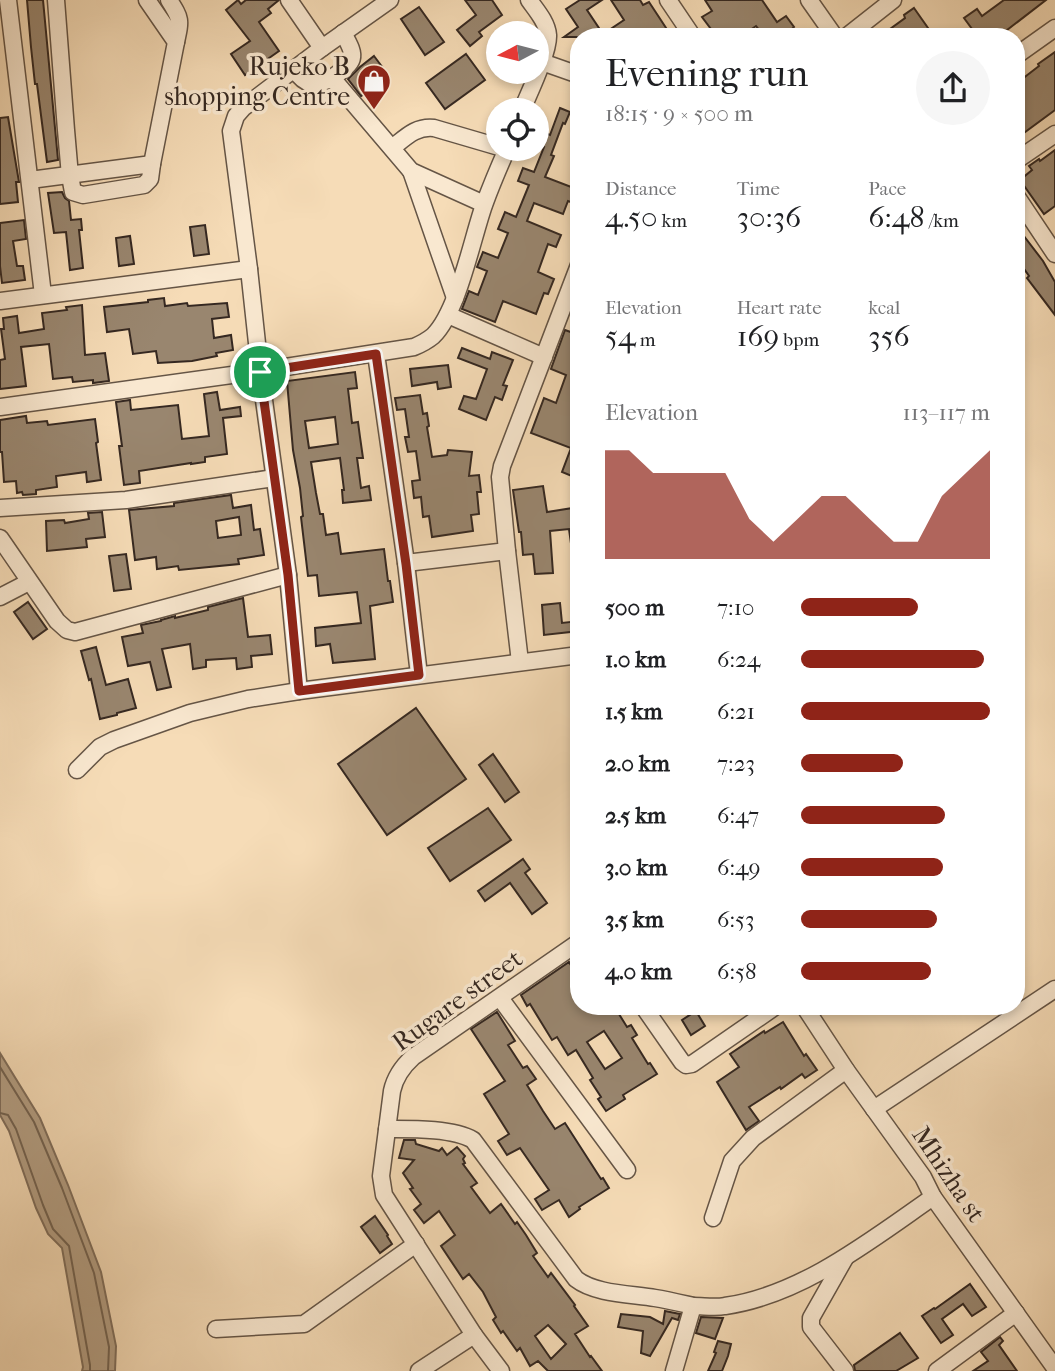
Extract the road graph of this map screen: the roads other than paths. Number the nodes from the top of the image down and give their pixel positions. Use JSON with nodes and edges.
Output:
{"nodes":[{"id":1,"x":8,"y":0,"type":"edge"},
{"id":2,"x":57,"y":0,"type":"edge"},
{"id":3,"x":147,"y":0,"type":"edge"},
{"id":4,"x":169,"y":0,"type":"edge"},
{"id":5,"x":289,"y":0,"type":"edge"},
{"id":6,"x":390,"y":0,"type":"edge"},
{"id":7,"x":529,"y":0,"type":"edge"},
{"id":8,"x":668,"y":0,"type":"edge"},
{"id":9,"x":809,"y":0,"type":"edge"},
{"id":10,"x":893,"y":0,"type":"edge"},
{"id":11,"x":544,"y":21,"type":"edge"},
{"id":12,"x":687,"y":28,"type":"edge"},
{"id":13,"x":829,"y":28,"type":"edge"},
{"id":14,"x":857,"y":28,"type":"edge"},
{"id":15,"x":1055,"y":28,"type":"edge"},
{"id":16,"x":343,"y":33,"type":"junction"},
{"id":17,"x":176,"y":42,"type":"junction"},
{"id":18,"x":322,"y":48,"type":"junction"},
{"id":19,"x":1025,"y":49,"type":"edge"},
{"id":20,"x":550,"y":65,"type":"edge"},
{"id":21,"x":294,"y":69,"type":"junction"},
{"id":22,"x":570,"y":72,"type":"edge"},
{"id":23,"x":332,"y":78,"type":"junction"},
{"id":24,"x":8,"y":83,"type":"edge"},
{"id":25,"x":1055,"y":134,"type":"edge"},
{"id":26,"x":486,"y":144,"type":"edge"},
{"id":27,"x":392,"y":148,"type":"junction"},
{"id":28,"x":1025,"y":155,"type":"edge"},
{"id":29,"x":500,"y":161,"type":"edge"},
{"id":30,"x":411,"y":171,"type":"junction"},
{"id":31,"x":70,"y":176,"type":"junction"},
{"id":32,"x":30,"y":180,"type":"junction"},
{"id":33,"x":484,"y":204,"type":"junction"},
{"id":34,"x":1025,"y":206,"type":"edge"},
{"id":35,"x":1050,"y":235,"type":"edge"},
{"id":36,"x":1055,"y":254,"type":"edge"},
{"id":37,"x":249,"y":268,"type":"junction"},
{"id":38,"x":570,"y":289,"type":"edge"},
{"id":39,"x":43,"y":295,"type":"junction"},
{"id":40,"x":455,"y":298,"type":"junction"},
{"id":41,"x":0,"y":301,"type":"edge"},
{"id":42,"x":448,"y":315,"type":"junction"},
{"id":43,"x":376,"y":354,"type":"junction"},
{"id":44,"x":544,"y":357,"type":"junction"},
{"id":45,"x":260,"y":372,"type":"junction"},
{"id":46,"x":0,"y":407,"type":"edge"},
{"id":47,"x":274,"y":478,"type":"junction"},
{"id":48,"x":0,"y":508,"type":"edge"},
{"id":49,"x":0,"y":538,"type":"edge"},
{"id":50,"x":507,"y":551,"type":"junction"},
{"id":51,"x":406,"y":564,"type":"junction"},
{"id":52,"x":288,"y":575,"type":"junction"},
{"id":53,"x":29,"y":582,"type":"junction"},
{"id":54,"x":0,"y":597,"type":"edge"},
{"id":55,"x":570,"y":656,"type":"edge"},
{"id":56,"x":520,"y":662,"type":"junction"},
{"id":57,"x":419,"y":675,"type":"junction"},
{"id":58,"x":299,"y":691,"type":"junction"},
{"id":59,"x":77,"y":769,"type":"dead end"},
{"id":60,"x":570,"y":948,"type":"edge"},
{"id":61,"x":1054,"y":993,"type":"edge"},
{"id":62,"x":500,"y":998,"type":"junction"},
{"id":63,"x":1025,"y":1012,"type":"edge"},
{"id":64,"x":649,"y":1015,"type":"edge"},
{"id":65,"x":763,"y":1015,"type":"edge"},
{"id":66,"x":810,"y":1015,"type":"edge"},
{"id":67,"x":1020,"y":1015,"type":"edge"},
{"id":68,"x":846,"y":1070,"type":"junction"},
{"id":69,"x":874,"y":1109,"type":"junction"},
{"id":70,"x":387,"y":1129,"type":"junction"},
{"id":71,"x":627,"y":1170,"type":"dead end"},
{"id":72,"x":933,"y":1197,"type":"junction"},
{"id":73,"x":713,"y":1218,"type":"dead end"},
{"id":74,"x":416,"y":1244,"type":"junction"},
{"id":75,"x":845,"y":1258,"type":"junction"},
{"id":76,"x":693,"y":1306,"type":"junction"},
{"id":77,"x":1016,"y":1313,"type":"junction"},
{"id":78,"x":216,"y":1329,"type":"dead end"},
{"id":79,"x":474,"y":1335,"type":"junction"},
{"id":80,"x":1054,"y":1366,"type":"edge"},
{"id":81,"x":419,"y":1371,"type":"edge"},
{"id":82,"x":501,"y":1371,"type":"edge"},
{"id":83,"x":674,"y":1371,"type":"edge"},
{"id":84,"x":845,"y":1371,"type":"edge"},
{"id":85,"x":937,"y":1371,"type":"edge"}],
"edges":[{"from":1,"to":24,"type":"street"},
{"from":2,"to":31,"type":"street"},
{"from":3,"to":17,"type":"street"},
{"from":4,"to":17,"type":"street"},
{"from":5,"to":18,"type":"street"},
{"from":6,"to":16,"type":"street"},
{"from":7,"to":11,"type":"street"},
{"from":8,"to":12,"type":"street"},
{"from":9,"to":13,"type":"street"},
{"from":10,"to":14,"type":"street"},
{"from":15,"to":19,"type":"street"},
{"from":16,"to":18,"type":"street"},
{"from":16,"to":23,"type":"street"},
{"from":17,"to":31,"type":"street"},
{"from":18,"to":21,"type":"street"},
{"from":20,"to":22,"type":"street"},
{"from":21,"to":23,"type":"street"},
{"from":21,"to":37,"type":"street"},
{"from":23,"to":27,"type":"street"},
{"from":24,"to":32,"type":"street"},
{"from":25,"to":28,"type":"street"},
{"from":26,"to":27,"type":"street"},
{"from":27,"to":30,"type":"street"},
{"from":29,"to":33,"type":"street"},
{"from":30,"to":33,"type":"street"},
{"from":30,"to":40,"type":"street"},
{"from":31,"to":32,"type":"street"},
{"from":32,"to":39,"type":"street"},
{"from":33,"to":40,"type":"street"},
{"from":34,"to":35,"type":"street"},
{"from":35,"to":36,"type":"street"},
{"from":37,"to":39,"type":"street"},
{"from":37,"to":45,"type":"street"},
{"from":38,"to":44,"type":"street"},
{"from":39,"to":41,"type":"street"},
{"from":40,"to":42,"type":"street"},
{"from":42,"to":43,"type":"street"},
{"from":42,"to":44,"type":"street"},
{"from":43,"to":45,"type":"street"},
{"from":43,"to":51,"type":"street"},
{"from":44,"to":50,"type":"street"},
{"from":45,"to":46,"type":"street"},
{"from":45,"to":47,"type":"street"},
{"from":47,"to":48,"type":"street"},
{"from":47,"to":52,"type":"street"},
{"from":49,"to":53,"type":"street"},
{"from":50,"to":51,"type":"street"},
{"from":50,"to":56,"type":"street"},
{"from":51,"to":57,"type":"street"},
{"from":52,"to":53,"type":"street"},
{"from":52,"to":58,"type":"street"},
{"from":53,"to":54,"type":"street"},
{"from":55,"to":56,"type":"street"},
{"from":56,"to":57,"type":"street"},
{"from":57,"to":58,"type":"street"},
{"from":58,"to":59,"type":"street"},
{"from":60,"to":62,"type":"street","name":"Rugare street"},
{"from":61,"to":63,"type":"street"},
{"from":62,"to":70,"type":"street","name":"Rugare street"},
{"from":62,"to":71,"type":"street"},
{"from":64,"to":65,"type":"street"},
{"from":66,"to":68,"type":"street","name":"Mhizha st"},
{"from":67,"to":69,"type":"street"},
{"from":68,"to":69,"type":"street","name":"Mhizha st"},
{"from":68,"to":73,"type":"street"},
{"from":69,"to":72,"type":"street","name":"Mhizha st"},
{"from":70,"to":74,"type":"street","name":"Rugare street"},
{"from":70,"to":76,"type":"street"},
{"from":72,"to":75,"type":"street"},
{"from":72,"to":77,"type":"street","name":"Mhizha st"},
{"from":74,"to":78,"type":"street"},
{"from":74,"to":79,"type":"street","name":"Rugare street"},
{"from":75,"to":76,"type":"street"},
{"from":75,"to":84,"type":"street"},
{"from":76,"to":83,"type":"street"},
{"from":77,"to":80,"type":"street","name":"Mhizha st"},
{"from":77,"to":85,"type":"street"},
{"from":79,"to":81,"type":"street"},
{"from":79,"to":82,"type":"street","name":"Rugare street"}]}
